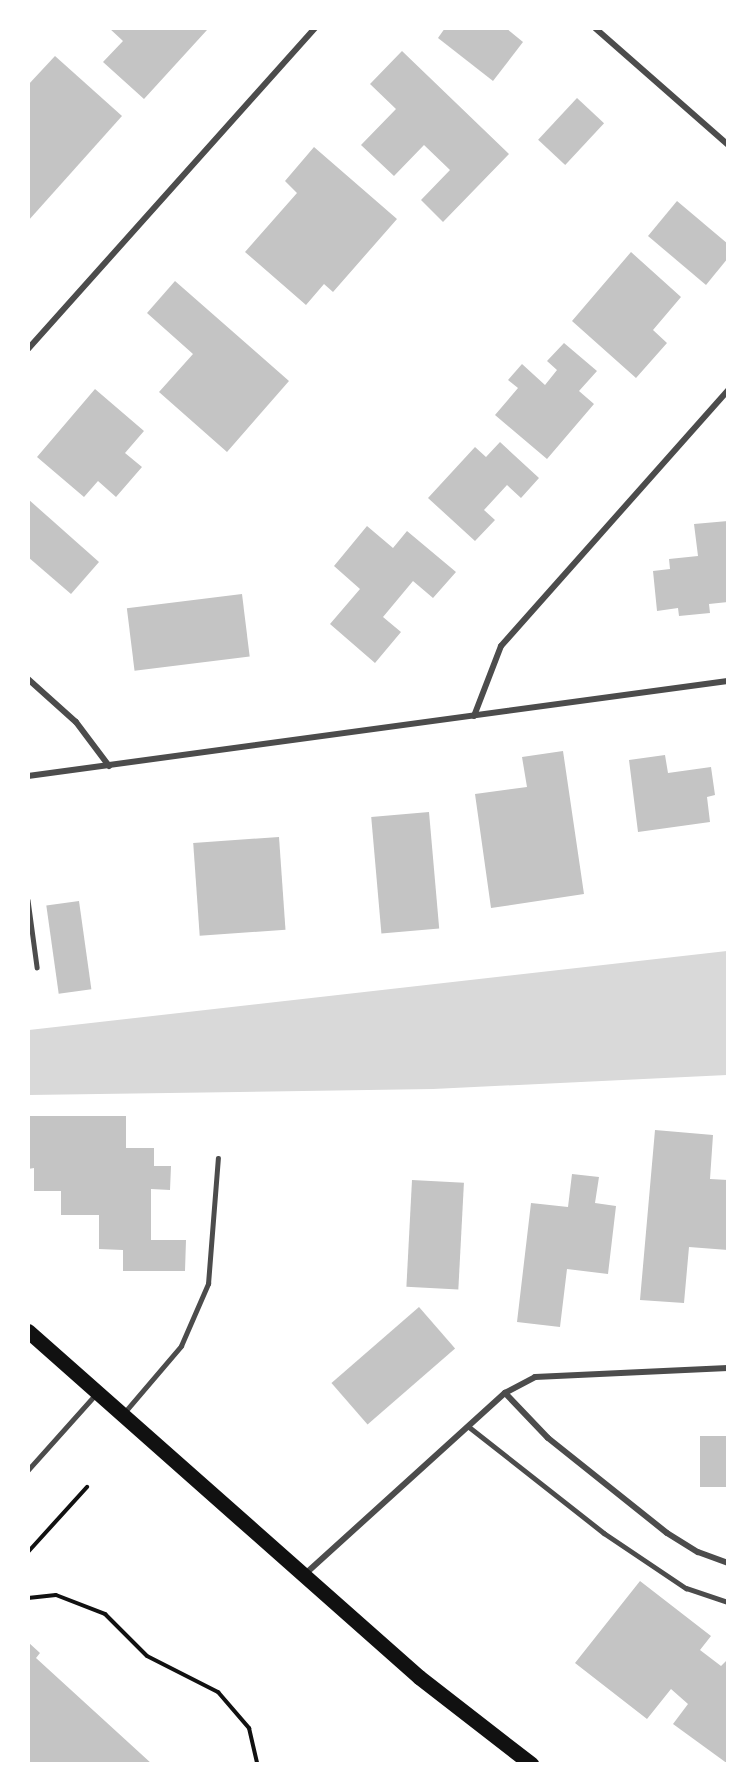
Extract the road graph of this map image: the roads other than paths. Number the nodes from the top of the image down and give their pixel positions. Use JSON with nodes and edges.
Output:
{"nodes":[{"id":1,"x":315,"y":28,"type":"edge"},
{"id":2,"x":595,"y":28,"type":"edge"},
{"id":3,"x":728,"y":145,"type":"edge"},
{"id":4,"x":28,"y":349,"type":"edge"},
{"id":5,"x":728,"y":390,"type":"edge"},
{"id":6,"x":28,"y":679,"type":"edge"},
{"id":7,"x":728,"y":681,"type":"edge"},
{"id":8,"x":474,"y":716,"type":"junction"},
{"id":9,"x":109,"y":766,"type":"junction"},
{"id":10,"x":28,"y":776,"type":"edge"},
{"id":11,"x":28,"y":900,"type":"edge"},
{"id":12,"x":37,"y":967,"type":"dead end"},
{"id":13,"x":218,"y":1158,"type":"dead end"},
{"id":14,"x":28,"y":1331,"type":"edge"},
{"id":15,"x":728,"y":1368,"type":"edge"},
{"id":16,"x":98,"y":1392,"type":"junction"},
{"id":17,"x":505,"y":1393,"type":"junction"},
{"id":18,"x":123,"y":1415,"type":"junction"},
{"id":19,"x":468,"y":1426,"type":"junction"},
{"id":20,"x":28,"y":1470,"type":"edge"},
{"id":21,"x":728,"y":1563,"type":"edge"},
{"id":22,"x":304,"y":1575,"type":"junction"},
{"id":23,"x":728,"y":1602,"type":"edge"},
{"id":24,"x":531,"y":1764,"type":"edge"}],
"edges":[{"from":1,"to":4,"type":"street"},
{"from":2,"to":3,"type":"street"},
{"from":5,"to":8,"type":"street"},
{"from":6,"to":9,"type":"street"},
{"from":7,"to":8,"type":"street"},
{"from":8,"to":9,"type":"street"},
{"from":9,"to":10,"type":"street"},
{"from":11,"to":12,"type":"lane"},
{"from":13,"to":18,"type":"lane"},
{"from":14,"to":16,"type":"main road"},
{"from":15,"to":17,"type":"street"},
{"from":16,"to":18,"type":"main road"},
{"from":16,"to":20,"type":"lane"},
{"from":17,"to":19,"type":"street"},
{"from":17,"to":21,"type":"street"},
{"from":18,"to":22,"type":"main road"},
{"from":19,"to":22,"type":"street"},
{"from":19,"to":23,"type":"lane"},
{"from":22,"to":24,"type":"main road"}]}
